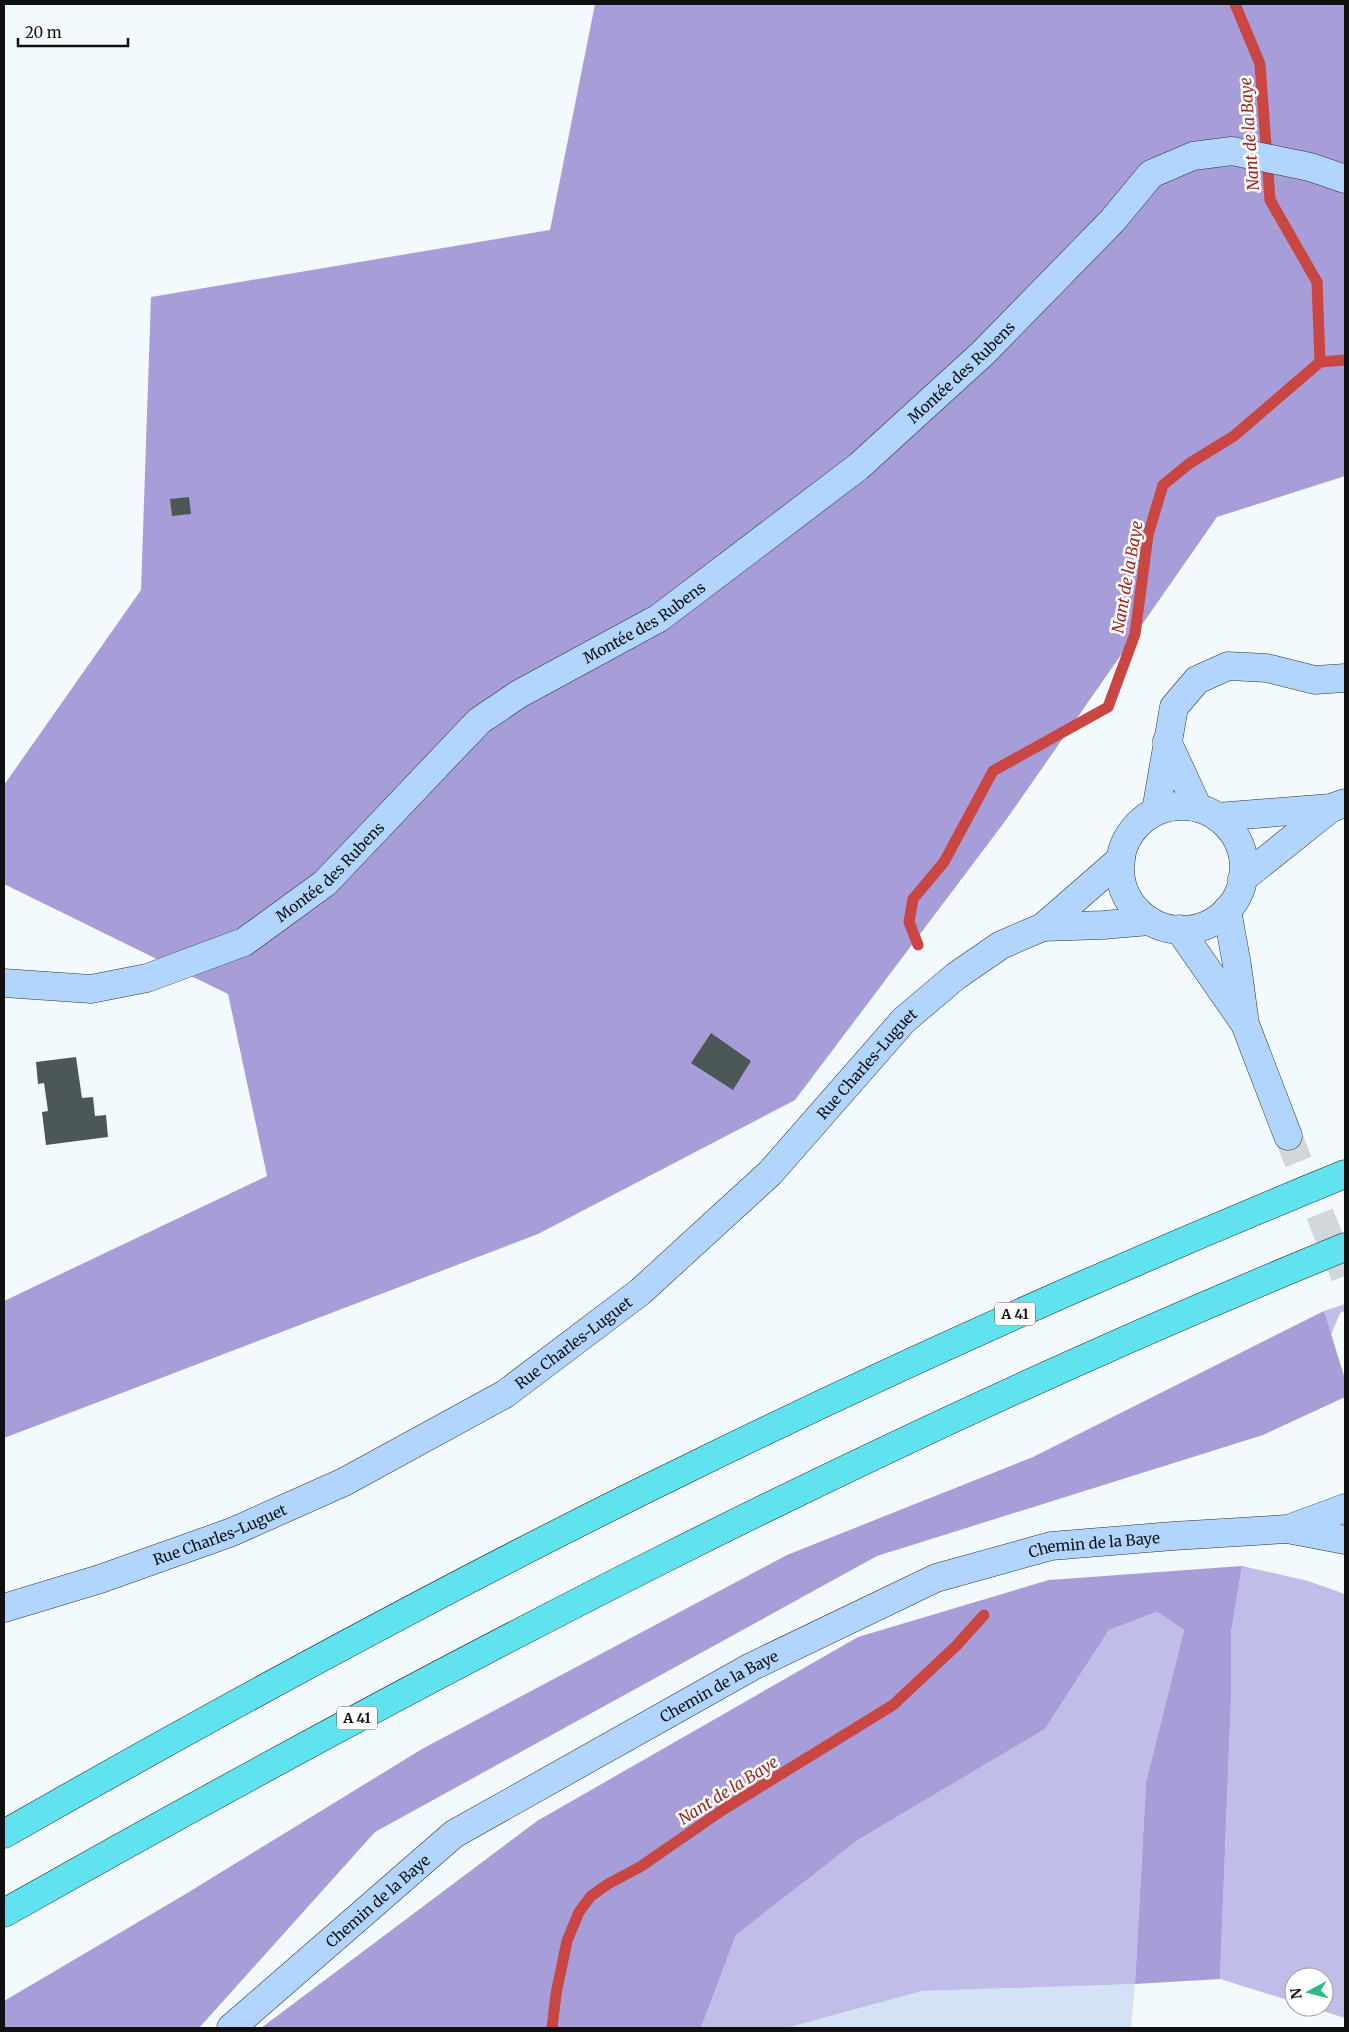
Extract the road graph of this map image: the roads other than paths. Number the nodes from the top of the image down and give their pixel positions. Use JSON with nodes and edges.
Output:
{"nodes":[{"id":1,"x":1345,"y":179,"type":"edge"},
{"id":2,"x":1345,"y":678,"type":"edge"},
{"id":3,"x":1167,"y":741,"type":"junction"},
{"id":4,"x":1338,"y":805,"type":"edge"},
{"id":5,"x":1156,"y":811,"type":"junction"},
{"id":6,"x":1207,"y":812,"type":"junction"},
{"id":7,"x":1121,"y":859,"type":"junction"},
{"id":8,"x":1242,"y":879,"type":"junction"},
{"id":9,"x":1227,"y":910,"type":"junction"},
{"id":10,"x":1150,"y":921,"type":"junction"},
{"id":11,"x":1044,"y":927,"type":"junction"},
{"id":12,"x":1179,"y":929,"type":"junction"},
{"id":13,"x":4,"y":983,"type":"edge"},
{"id":14,"x":1245,"y":1024,"type":"junction"},
{"id":15,"x":1288,"y":1136,"type":"tunnel mouth"},
{"id":16,"x":1345,"y":1174,"type":"edge"},
{"id":17,"x":1345,"y":1247,"type":"edge"},
{"id":18,"x":1345,"y":1508,"type":"edge"},
{"id":19,"x":1286,"y":1530,"type":"junction"},
{"id":20,"x":1345,"y":1540,"type":"edge"},
{"id":21,"x":4,"y":1608,"type":"edge"},
{"id":22,"x":4,"y":1834,"type":"edge"},
{"id":23,"x":4,"y":1912,"type":"edge"},
{"id":24,"x":231,"y":2028,"type":"edge"}],
"edges":[{"from":1,"to":13,"type":"street","name":"Montée des Rubens"},
{"from":2,"to":3,"type":"street"},
{"from":3,"to":5,"type":"street"},
{"from":3,"to":6,"type":"street"},
{"from":4,"to":6,"type":"street"},
{"from":4,"to":8,"type":"street"},
{"from":5,"to":6,"type":"street"},
{"from":5,"to":7,"type":"street"},
{"from":6,"to":8,"type":"street"},
{"from":7,"to":10,"type":"street"},
{"from":7,"to":11,"type":"street","name":"Rue Charles-Luguet"},
{"from":8,"to":9,"type":"street"},
{"from":9,"to":12,"type":"street"},
{"from":9,"to":14,"type":"street"},
{"from":10,"to":11,"type":"street","name":"Rue Charles-Luguet"},
{"from":10,"to":12,"type":"street"},
{"from":11,"to":21,"type":"street","name":"Rue Charles-Luguet"},
{"from":12,"to":14,"type":"street"},
{"from":14,"to":15,"type":"street"},
{"from":16,"to":22,"type":"highway","number":"A 41"},
{"from":17,"to":23,"type":"highway","number":"A 41"},
{"from":18,"to":19,"type":"street","name":"Chemin de la Baye"},
{"from":19,"to":20,"type":"street","name":"Chemin de la Baye"},
{"from":19,"to":24,"type":"street","name":"Chemin de la Baye"}]}
